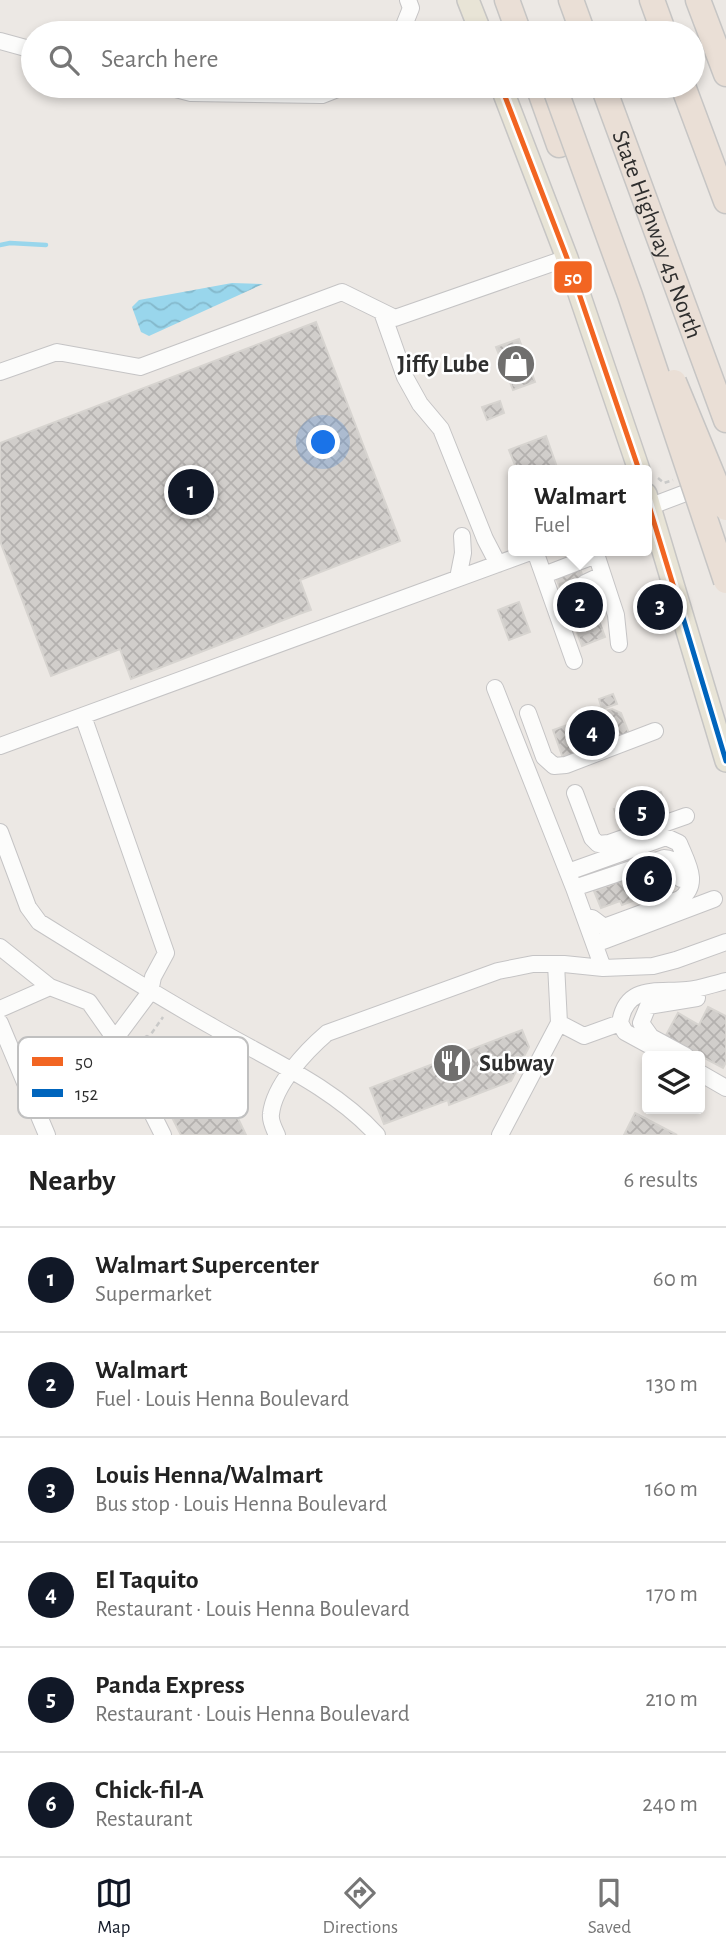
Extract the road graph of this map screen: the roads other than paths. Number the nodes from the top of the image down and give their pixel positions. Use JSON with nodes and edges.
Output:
{"nodes":[{"id":1,"x":408,"y":0,"type":"edge"},
{"id":2,"x":468,"y":0,"type":"edge"},
{"id":3,"x":508,"y":0,"type":"edge"},
{"id":4,"x":524,"y":0,"type":"edge"},
{"id":5,"x":570,"y":0,"type":"edge"},
{"id":6,"x":652,"y":0,"type":"edge"},
{"id":7,"x":698,"y":0,"type":"edge"},
{"id":8,"x":706,"y":0,"type":"edge"},
{"id":9,"x":406,"y":21,"type":"edge"},
{"id":10,"x":476,"y":21,"type":"edge"},
{"id":11,"x":515,"y":21,"type":"edge"},
{"id":12,"x":532,"y":21,"type":"edge"},
{"id":13,"x":578,"y":21,"type":"edge"},
{"id":14,"x":660,"y":21,"type":"edge"},
{"id":15,"x":0,"y":41,"type":"edge"},
{"id":16,"x":21,"y":47,"type":"edge"},
{"id":17,"x":726,"y":53,"type":"edge"},
{"id":18,"x":726,"y":74,"type":"edge"},
{"id":19,"x":506,"y":98,"type":"edge"},
{"id":20,"x":542,"y":98,"type":"edge"},
{"id":21,"x":558,"y":98,"type":"edge"},
{"id":22,"x":607,"y":98,"type":"edge"},
{"id":23,"x":687,"y":98,"type":"edge"},
{"id":24,"x":726,"y":201,"type":"edge"},
{"id":25,"x":567,"y":258,"type":"junction"},
{"id":26,"x":382,"y":312,"type":"junction"},
{"id":27,"x":0,"y":372,"type":"edge"},
{"id":28,"x":726,"y":420,"type":"edge"},
{"id":29,"x":637,"y":465,"type":"edge"},
{"id":30,"x":726,"y":478,"type":"edge"},
{"id":31,"x":652,"y":502,"type":"edge"},
{"id":32,"x":726,"y":508,"type":"edge"},
{"id":33,"x":652,"y":516,"type":"edge"},
{"id":34,"x":462,"y":536,"type":"dead end"},
{"id":35,"x":520,"y":556,"type":"edge"},
{"id":36,"x":536,"y":556,"type":"edge"},
{"id":37,"x":589,"y":556,"type":"edge"},
{"id":38,"x":597,"y":556,"type":"edge"},
{"id":39,"x":498,"y":564,"type":"junction"},
{"id":40,"x":544,"y":575,"type":"junction"},
{"id":41,"x":602,"y":575,"type":"junction"},
{"id":42,"x":458,"y":578,"type":"junction"},
{"id":43,"x":726,"y":581,"type":"edge"},
{"id":44,"x":585,"y":583,"type":"tunnel mouth"},
{"id":45,"x":608,"y":593,"type":"junction"},
{"id":46,"x":592,"y":600,"type":"tunnel mouth"},
{"id":47,"x":616,"y":615,"type":"junction"},
{"id":48,"x":600,"y":621,"type":"tunnel mouth"},
{"id":49,"x":619,"y":644,"type":"dead end"},
{"id":50,"x":574,"y":661,"type":"dead end"},
{"id":51,"x":495,"y":688,"type":"dead end"},
{"id":52,"x":528,"y":713,"type":"dead end"},
{"id":53,"x":83,"y":716,"type":"junction"},
{"id":54,"x":655,"y":731,"type":"dead end"},
{"id":55,"x":0,"y":746,"type":"edge"},
{"id":56,"x":726,"y":761,"type":"edge"},
{"id":57,"x":575,"y":793,"type":"dead end"},
{"id":58,"x":686,"y":816,"type":"dead end"},
{"id":59,"x":0,"y":832,"type":"edge"},
{"id":60,"x":568,"y":872,"type":"junction"},
{"id":61,"x":574,"y":888,"type":"junction"},
{"id":62,"x":714,"y":899,"type":"dead end"},
{"id":63,"x":587,"y":913,"type":"junction"},
{"id":64,"x":726,"y":942,"type":"edge"},
{"id":65,"x":595,"y":944,"type":"junction"},
{"id":66,"x":0,"y":947,"type":"edge"},
{"id":67,"x":556,"y":964,"type":"junction"},
{"id":68,"x":603,"y":968,"type":"junction"},
{"id":69,"x":726,"y":981,"type":"edge"},
{"id":70,"x":50,"y":987,"type":"junction"},
{"id":71,"x":726,"y":990,"type":"edge"},
{"id":72,"x":150,"y":992,"type":"junction"},
{"id":73,"x":0,"y":1009,"type":"edge"},
{"id":74,"x":0,"y":1023,"type":"edge"},
{"id":75,"x":559,"y":1023,"type":"junction"},
{"id":76,"x":620,"y":1023,"type":"junction"},
{"id":77,"x":114,"y":1037,"type":"edge"},
{"id":78,"x":116,"y":1037,"type":"edge"},
{"id":79,"x":229,"y":1037,"type":"edge"},
{"id":80,"x":248,"y":1048,"type":"edge"},
{"id":81,"x":660,"y":1051,"type":"edge"},
{"id":82,"x":677,"y":1051,"type":"edge"},
{"id":83,"x":18,"y":1066,"type":"edge"},
{"id":84,"x":705,"y":1067,"type":"edge"},
{"id":85,"x":291,"y":1072,"type":"junction"},
{"id":86,"x":705,"y":1076,"type":"edge"},
{"id":87,"x":726,"y":1078,"type":"edge"},
{"id":88,"x":726,"y":1088,"type":"edge"},
{"id":89,"x":40,"y":1118,"type":"edge"},
{"id":90,"x":154,"y":1118,"type":"edge"},
{"id":91,"x":47,"y":1135,"type":"edge"},
{"id":92,"x":163,"y":1135,"type":"edge"},
{"id":93,"x":276,"y":1135,"type":"edge"},
{"id":94,"x":377,"y":1135,"type":"edge"},
{"id":95,"x":499,"y":1135,"type":"edge"}],
"edges":[{"from":1,"to":9,"type":"street"},
{"from":2,"to":10,"type":"main road"},
{"from":3,"to":11,"type":"highway"},
{"from":4,"to":12,"type":"highway"},
{"from":5,"to":13,"type":"highway"},
{"from":6,"to":14,"type":"highway"},
{"from":7,"to":18,"type":"highway"},
{"from":8,"to":17,"type":"highway"},
{"from":15,"to":16,"type":"street"},
{"from":19,"to":25,"type":"main road"},
{"from":20,"to":32,"type":"highway","bridge":true},
{"from":21,"to":43,"type":"highway","bridge":true},
{"from":22,"to":28,"type":"highway","name":"State Highway 45 North"},
{"from":23,"to":24,"type":"highway"},
{"from":25,"to":26,"type":"street"},
{"from":25,"to":29,"type":"main road"},
{"from":26,"to":27,"type":"street"},
{"from":26,"to":39,"type":"street"},
{"from":30,"to":31,"type":"street"},
{"from":33,"to":56,"type":"main road"},
{"from":34,"to":42,"type":"street"},
{"from":35,"to":39,"type":"street"},
{"from":36,"to":40,"type":"street"},
{"from":37,"to":40,"type":"street"},
{"from":38,"to":41,"type":"street"},
{"from":39,"to":42,"type":"street"},
{"from":40,"to":50,"type":"street"},
{"from":41,"to":44,"type":"street"},
{"from":41,"to":45,"type":"street"},
{"from":42,"to":53,"type":"street"},
{"from":45,"to":46,"type":"street"},
{"from":45,"to":47,"type":"street"},
{"from":47,"to":48,"type":"street"},
{"from":47,"to":49,"type":"street"},
{"from":51,"to":60,"type":"street"},
{"from":52,"to":54,"type":"street"},
{"from":53,"to":55,"type":"street"},
{"from":53,"to":72,"type":"street"},
{"from":57,"to":58,"type":"street"},
{"from":59,"to":72,"type":"street"},
{"from":60,"to":61,"type":"street"},
{"from":60,"to":63,"type":"street"},
{"from":61,"to":63,"type":"street"},
{"from":61,"to":63,"type":"street"},
{"from":62,"to":65,"type":"street"},
{"from":63,"to":65,"type":"street"},
{"from":64,"to":68,"type":"street"},
{"from":65,"to":68,"type":"street"},
{"from":66,"to":70,"type":"street"},
{"from":67,"to":68,"type":"street"},
{"from":67,"to":75,"type":"street"},
{"from":67,"to":85,"type":"street"},
{"from":69,"to":76,"type":"street"},
{"from":70,"to":73,"type":"street"},
{"from":70,"to":77,"type":"street"},
{"from":71,"to":82,"type":"street"},
{"from":72,"to":78,"type":"street"},
{"from":72,"to":79,"type":"street"},
{"from":74,"to":83,"type":"street"},
{"from":75,"to":76,"type":"street"},
{"from":75,"to":95,"type":"street"},
{"from":76,"to":81,"type":"street"},
{"from":80,"to":85,"type":"street"},
{"from":84,"to":87,"type":"street"},
{"from":85,"to":93,"type":"street"},
{"from":85,"to":94,"type":"street"},
{"from":86,"to":88,"type":"street"},
{"from":89,"to":91,"type":"street"},
{"from":90,"to":92,"type":"street"}]}
